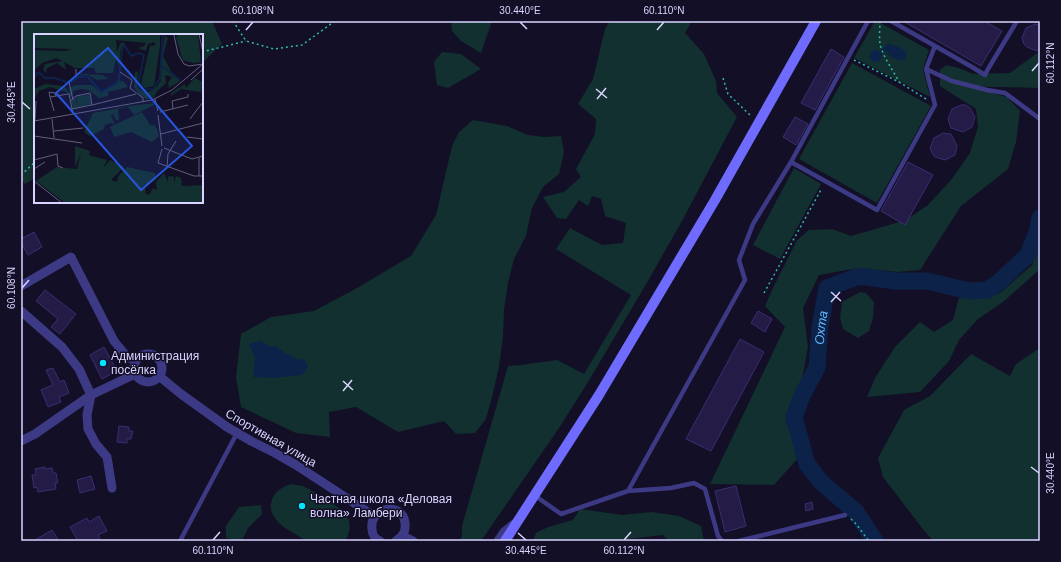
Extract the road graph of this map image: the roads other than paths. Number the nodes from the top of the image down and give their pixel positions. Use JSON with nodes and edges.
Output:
{"nodes":[{"id":1,"x":816,"y":21,"type":"edge"},
{"id":2,"x":868,"y":21,"type":"edge"},
{"id":3,"x":891,"y":21,"type":"edge"},
{"id":4,"x":1017,"y":21,"type":"edge"},
{"id":5,"x":935,"y":46,"type":"junction"},
{"id":6,"x":926,"y":69,"type":"junction"},
{"id":7,"x":1040,"y":119,"type":"edge"},
{"id":8,"x":791,"y":162,"type":"junction"},
{"id":9,"x":21,"y":286,"type":"edge"},
{"id":10,"x":21,"y":312,"type":"edge"},
{"id":11,"x":137,"y":358,"type":"junction"},
{"id":12,"x":135,"y":374,"type":"junction"},
{"id":13,"x":159,"y":376,"type":"junction"},
{"id":14,"x":91,"y":395,"type":"junction"},
{"id":15,"x":237,"y":433,"type":"junction"},
{"id":16,"x":21,"y":441,"type":"edge"},
{"id":17,"x":112,"y":488,"type":"dead end"},
{"id":18,"x":628,"y":491,"type":"junction"},
{"id":19,"x":534,"y":495,"type":"junction"},
{"id":20,"x":844,"y":515,"type":"road end"},
{"id":21,"x":374,"y":516,"type":"junction"},
{"id":22,"x":517,"y":522,"type":"junction"},
{"id":23,"x":399,"y":538,"type":"edge"},
{"id":24,"x":180,"y":541,"type":"edge"},
{"id":25,"x":380,"y":541,"type":"edge"},
{"id":26,"x":413,"y":541,"type":"edge"},
{"id":27,"x":498,"y":541,"type":"edge"},
{"id":28,"x":505,"y":541,"type":"edge"},
{"id":29,"x":722,"y":541,"type":"edge"},
{"id":30,"x":739,"y":541,"type":"edge"}],
"edges":[{"from":1,"to":19,"type":"main road"},
{"from":2,"to":8,"type":"lane"},
{"from":3,"to":5,"type":"lane"},
{"from":4,"to":5,"type":"lane"},
{"from":5,"to":6,"type":"lane"},
{"from":6,"to":7,"type":"lane"},
{"from":6,"to":8,"type":"lane"},
{"from":8,"to":18,"type":"lane"},
{"from":9,"to":11,"type":"street"},
{"from":10,"to":14,"type":"street"},
{"from":11,"to":12,"type":"street"},
{"from":11,"to":13,"type":"street"},
{"from":12,"to":13,"type":"street"},
{"from":12,"to":14,"type":"street"},
{"from":13,"to":15,"type":"street","name":"Спортивная улица"},
{"from":14,"to":16,"type":"street"},
{"from":14,"to":17,"type":"street"},
{"from":15,"to":21,"type":"street","name":"Спортивная улица"},
{"from":15,"to":24,"type":"lane"},
{"from":18,"to":19,"type":"lane"},
{"from":18,"to":29,"type":"lane"},
{"from":19,"to":22,"type":"main road"},
{"from":20,"to":30,"type":"lane"},
{"from":21,"to":23,"type":"street"},
{"from":21,"to":25,"type":"street"},
{"from":22,"to":27,"type":"street"},
{"from":22,"to":28,"type":"main road"},
{"from":23,"to":26,"type":"street"}]}
